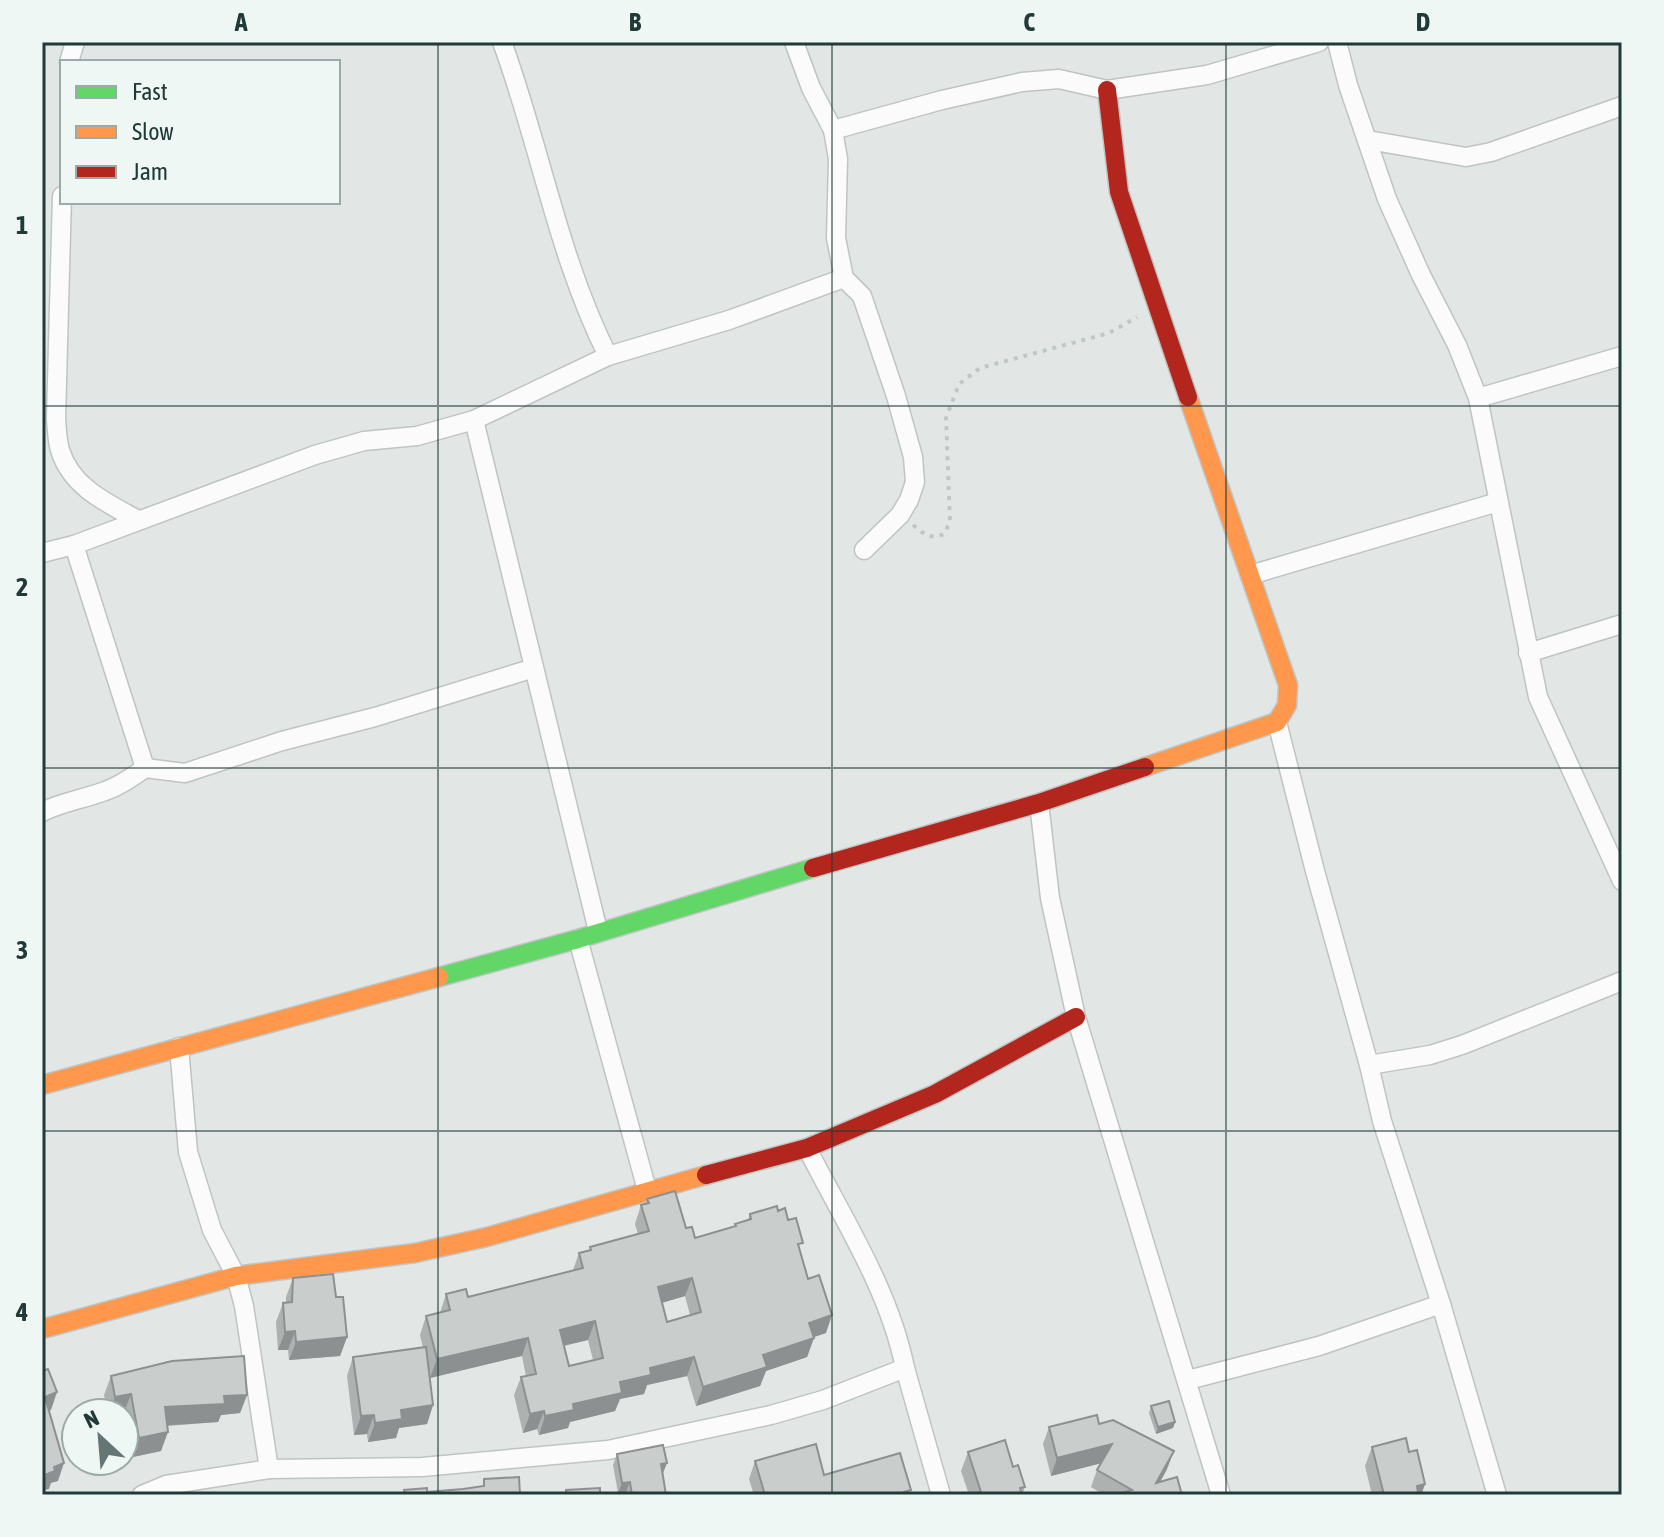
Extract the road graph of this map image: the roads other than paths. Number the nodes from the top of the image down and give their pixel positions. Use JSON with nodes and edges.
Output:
{"nodes":[{"id":1,"x":502,"y":42,"type":"edge"},
{"id":2,"x":794,"y":42,"type":"edge"},
{"id":3,"x":1319,"y":42,"type":"edge"},
{"id":4,"x":1337,"y":42,"type":"edge"},
{"id":5,"x":1107,"y":90,"type":"junction"},
{"id":6,"x":1622,"y":106,"type":"edge"},
{"id":7,"x":833,"y":130,"type":"junction"},
{"id":8,"x":1368,"y":140,"type":"junction"},
{"id":9,"x":62,"y":204,"type":"edge"},
{"id":10,"x":844,"y":278,"type":"junction"},
{"id":11,"x":608,"y":356,"type":"junction"},
{"id":12,"x":1622,"y":356,"type":"edge"},
{"id":13,"x":1478,"y":398,"type":"junction"},
{"id":14,"x":474,"y":420,"type":"junction"},
{"id":15,"x":1498,"y":502,"type":"junction"},
{"id":16,"x":138,"y":520,"type":"junction"},
{"id":17,"x":74,"y":545,"type":"junction"},
{"id":18,"x":864,"y":550,"type":"dead end"},
{"id":19,"x":42,"y":553,"type":"edge"},
{"id":20,"x":1250,"y":575,"type":"junction"},
{"id":21,"x":1622,"y":624,"type":"edge"},
{"id":22,"x":1528,"y":653,"type":"junction"},
{"id":23,"x":534,"y":668,"type":"junction"},
{"id":24,"x":1277,"y":722,"type":"junction"},
{"id":25,"x":145,"y":768,"type":"junction"},
{"id":26,"x":1039,"y":803,"type":"junction"},
{"id":27,"x":42,"y":812,"type":"edge"},
{"id":28,"x":1622,"y":881,"type":"edge"},
{"id":29,"x":598,"y":931,"type":"junction"},
{"id":30,"x":578,"y":939,"type":"junction"},
{"id":31,"x":1622,"y":981,"type":"edge"},
{"id":32,"x":1076,"y":1017,"type":"junction"},
{"id":33,"x":179,"y":1047,"type":"junction"},
{"id":34,"x":1369,"y":1065,"type":"junction"},
{"id":35,"x":42,"y":1085,"type":"edge"},
{"id":36,"x":807,"y":1148,"type":"junction"},
{"id":37,"x":647,"y":1190,"type":"junction"},
{"id":38,"x":236,"y":1276,"type":"junction"},
{"id":39,"x":1441,"y":1304,"type":"junction"},
{"id":40,"x":42,"y":1329,"type":"edge"},
{"id":41,"x":905,"y":1368,"type":"junction"},
{"id":42,"x":1188,"y":1380,"type":"junction"},
{"id":43,"x":269,"y":1469,"type":"junction"},
{"id":44,"x":142,"y":1495,"type":"edge"},
{"id":45,"x":941,"y":1495,"type":"edge"},
{"id":46,"x":1221,"y":1495,"type":"edge"},
{"id":47,"x":1497,"y":1495,"type":"edge"}],
"edges":[{"from":1,"to":11,"type":"street"},
{"from":2,"to":7,"type":"street"},
{"from":3,"to":5,"type":"street"},
{"from":4,"to":8,"type":"street"},
{"from":5,"to":7,"type":"street"},
{"from":5,"to":20,"type":"street"},
{"from":6,"to":8,"type":"street"},
{"from":7,"to":10,"type":"street"},
{"from":8,"to":13,"type":"street"},
{"from":9,"to":16,"type":"street"},
{"from":10,"to":11,"type":"street"},
{"from":10,"to":18,"type":"street"},
{"from":11,"to":14,"type":"street"},
{"from":12,"to":13,"type":"street"},
{"from":13,"to":15,"type":"street"},
{"from":14,"to":16,"type":"street"},
{"from":14,"to":23,"type":"street"},
{"from":15,"to":20,"type":"street"},
{"from":15,"to":22,"type":"street"},
{"from":16,"to":17,"type":"street"},
{"from":17,"to":19,"type":"street"},
{"from":17,"to":25,"type":"street"},
{"from":20,"to":24,"type":"street"},
{"from":21,"to":22,"type":"street"},
{"from":22,"to":28,"type":"street"},
{"from":23,"to":25,"type":"street"},
{"from":23,"to":29,"type":"street"},
{"from":24,"to":26,"type":"street"},
{"from":24,"to":34,"type":"street"},
{"from":25,"to":27,"type":"street"},
{"from":26,"to":29,"type":"street"},
{"from":26,"to":32,"type":"street"},
{"from":29,"to":30,"type":"street"},
{"from":30,"to":33,"type":"street"},
{"from":30,"to":37,"type":"street"},
{"from":31,"to":34,"type":"street"},
{"from":32,"to":36,"type":"street"},
{"from":32,"to":42,"type":"street"},
{"from":33,"to":35,"type":"street"},
{"from":33,"to":38,"type":"street"},
{"from":34,"to":39,"type":"street"},
{"from":36,"to":37,"type":"street"},
{"from":36,"to":41,"type":"street"},
{"from":37,"to":38,"type":"street"},
{"from":38,"to":40,"type":"street"},
{"from":38,"to":43,"type":"street"},
{"from":39,"to":42,"type":"street"},
{"from":39,"to":47,"type":"street"},
{"from":41,"to":43,"type":"street"},
{"from":41,"to":45,"type":"street"},
{"from":42,"to":46,"type":"street"},
{"from":43,"to":44,"type":"street"}]}
